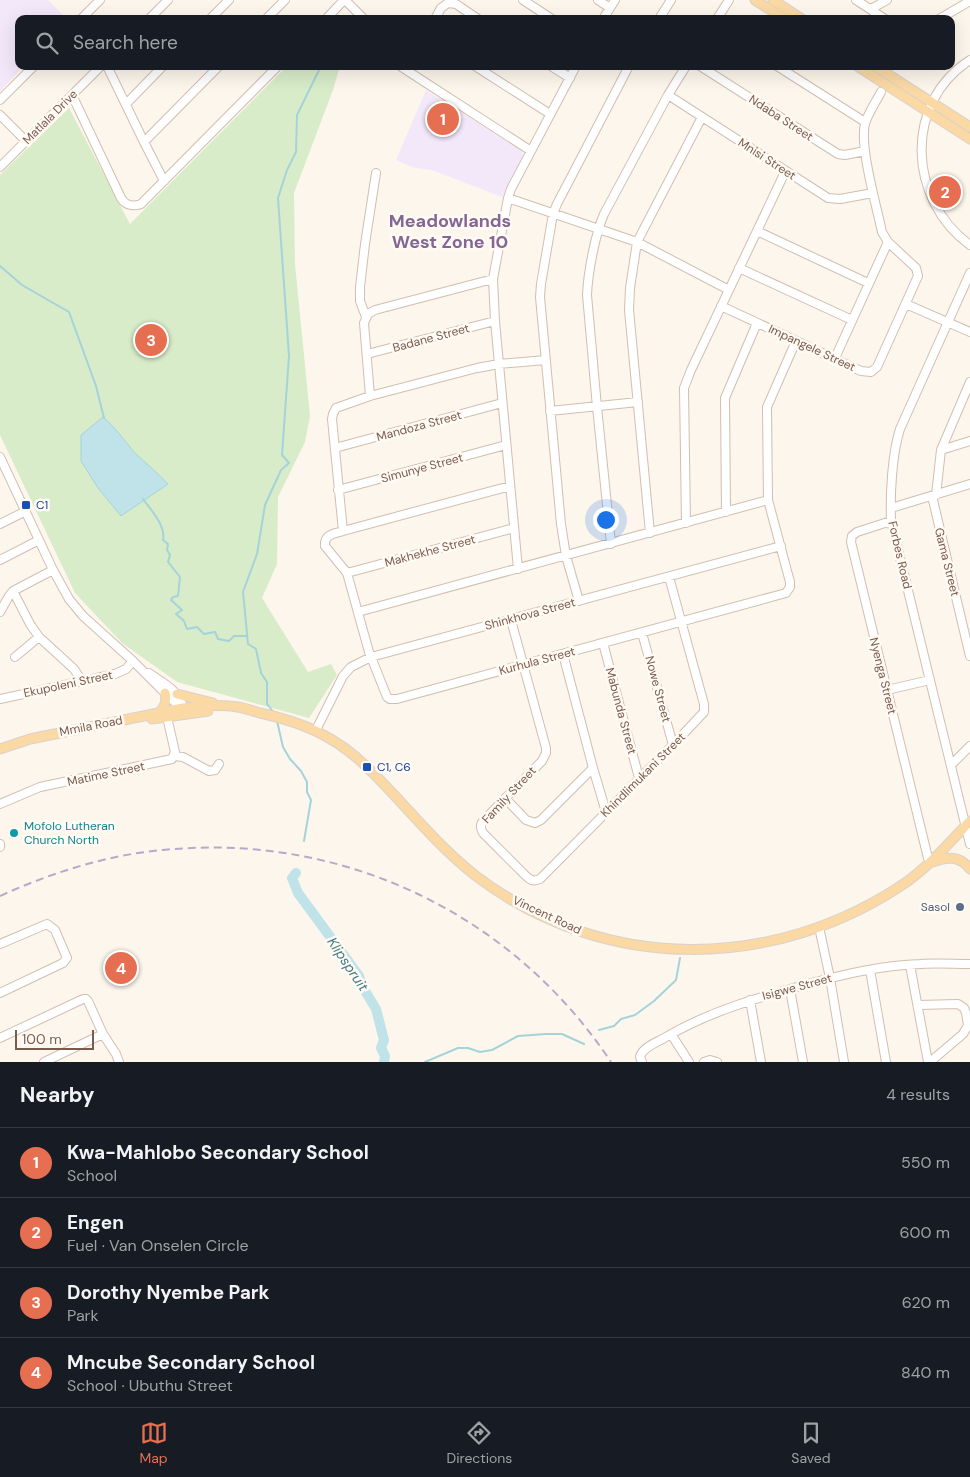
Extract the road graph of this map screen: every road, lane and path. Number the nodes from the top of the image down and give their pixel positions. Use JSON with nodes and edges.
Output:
{"nodes":[{"id":1,"x":100,"y":0,"type":"edge"},
{"id":2,"x":168,"y":0,"type":"edge"},
{"id":3,"x":228,"y":0,"type":"edge"},
{"id":4,"x":285,"y":0,"type":"edge"},
{"id":5,"x":345,"y":0,"type":"edge"},
{"id":6,"x":523,"y":0,"type":"edge"},
{"id":7,"x":598,"y":0,"type":"edge"},
{"id":8,"x":615,"y":0,"type":"edge"},
{"id":9,"x":671,"y":0,"type":"edge"},
{"id":10,"x":729,"y":0,"type":"edge"},
{"id":11,"x":755,"y":0,"type":"edge"},
{"id":12,"x":773,"y":0,"type":"edge"},
{"id":13,"x":856,"y":0,"type":"edge"},
{"id":14,"x":887,"y":0,"type":"edge"},
{"id":15,"x":970,"y":2,"type":"edge"},
{"id":16,"x":610,"y":8,"type":"junction"},
{"id":17,"x":871,"y":9,"type":"junction"},
{"id":18,"x":85,"y":15,"type":"edge"},
{"id":19,"x":153,"y":15,"type":"edge"},
{"id":20,"x":214,"y":15,"type":"edge"},
{"id":21,"x":270,"y":15,"type":"edge"},
{"id":22,"x":330,"y":15,"type":"edge"},
{"id":23,"x":360,"y":15,"type":"edge"},
{"id":24,"x":437,"y":15,"type":"edge"},
{"id":25,"x":472,"y":15,"type":"edge"},
{"id":26,"x":546,"y":15,"type":"edge"},
{"id":27,"x":606,"y":15,"type":"edge"},
{"id":28,"x":662,"y":15,"type":"edge"},
{"id":29,"x":720,"y":15,"type":"edge"},
{"id":30,"x":778,"y":15,"type":"edge"},
{"id":31,"x":796,"y":15,"type":"edge"},
{"id":32,"x":879,"y":15,"type":"edge"},
{"id":33,"x":947,"y":15,"type":"edge"},
{"id":34,"x":970,"y":60,"type":"edge"},
{"id":35,"x":30,"y":70,"type":"edge"},
{"id":36,"x":97,"y":70,"type":"edge"},
{"id":37,"x":110,"y":70,"type":"edge"},
{"id":38,"x":159,"y":70,"type":"edge"},
{"id":39,"x":215,"y":70,"type":"edge"},
{"id":40,"x":274,"y":70,"type":"edge"},
{"id":41,"x":406,"y":70,"type":"edge"},
{"id":42,"x":482,"y":70,"type":"edge"},
{"id":43,"x":557,"y":70,"type":"edge"},
{"id":44,"x":574,"y":70,"type":"edge"},
{"id":45,"x":628,"y":70,"type":"edge"},
{"id":46,"x":684,"y":70,"type":"edge"},
{"id":47,"x":706,"y":70,"type":"edge"},
{"id":48,"x":783,"y":70,"type":"edge"},
{"id":49,"x":863,"y":70,"type":"edge"},
{"id":50,"x":881,"y":70,"type":"edge"},
{"id":51,"x":570,"y":78,"type":"junction"},
{"id":52,"x":881,"y":92,"type":"dead end"},
{"id":53,"x":72,"y":95,"type":"junction"},
{"id":54,"x":668,"y":95,"type":"junction"},
{"id":55,"x":0,"y":100,"type":"edge"},
{"id":56,"x":931,"y":102,"type":"junction"},
{"id":57,"x":126,"y":104,"type":"junction"},
{"id":58,"x":928,"y":112,"type":"junction"},
{"id":59,"x":550,"y":114,"type":"junction"},
{"id":60,"x":0,"y":115,"type":"edge"},
{"id":61,"x":702,"y":116,"type":"junction"},
{"id":62,"x":865,"y":122,"type":"junction"},
{"id":63,"x":970,"y":128,"type":"edge"},
{"id":64,"x":970,"y":139,"type":"edge"},
{"id":65,"x":26,"y":141,"type":"junction"},
{"id":66,"x":144,"y":142,"type":"junction"},
{"id":67,"x":531,"y":151,"type":"junction"},
{"id":68,"x":865,"y":151,"type":"junction"},
{"id":69,"x":0,"y":168,"type":"edge"},
{"id":70,"x":785,"y":172,"type":"junction"},
{"id":71,"x":376,"y":173,"type":"dead end"},
{"id":72,"x":164,"y":181,"type":"junction"},
{"id":73,"x":873,"y":193,"type":"junction"},
{"id":74,"x":508,"y":198,"type":"junction"},
{"id":75,"x":553,"y":214,"type":"junction"},
{"id":76,"x":598,"y":229,"type":"junction"},
{"id":77,"x":757,"y":232,"type":"junction"},
{"id":78,"x":637,"y":242,"type":"junction"},
{"id":79,"x":888,"y":242,"type":"junction"},
{"id":80,"x":969,"y":246,"type":"edge"},
{"id":81,"x":739,"y":268,"type":"junction"},
{"id":82,"x":970,"y":274,"type":"edge"},
{"id":83,"x":493,"y":279,"type":"junction"},
{"id":84,"x":868,"y":283,"type":"junction"},
{"id":85,"x":729,"y":290,"type":"junction"},
{"id":86,"x":906,"y":304,"type":"junction"},
{"id":87,"x":722,"y":306,"type":"junction"},
{"id":88,"x":366,"y":317,"type":"junction"},
{"id":89,"x":852,"y":320,"type":"junction"},
{"id":90,"x":495,"y":321,"type":"junction"},
{"id":91,"x":948,"y":322,"type":"junction"},
{"id":92,"x":757,"y":323,"type":"junction"},
{"id":93,"x":970,"y":332,"type":"edge"},
{"id":94,"x":796,"y":341,"type":"junction"},
{"id":95,"x":367,"y":354,"type":"junction"},
{"id":96,"x":835,"y":358,"type":"junction"},
{"id":97,"x":546,"y":360,"type":"junction"},
{"id":98,"x":499,"y":364,"type":"junction"},
{"id":99,"x":970,"y":382,"type":"edge"},
{"id":100,"x":370,"y":396,"type":"junction"},
{"id":101,"x":966,"y":398,"type":"edge"},
{"id":102,"x":638,"y":402,"type":"junction"},
{"id":103,"x":502,"y":403,"type":"junction"},
{"id":104,"x":597,"y":407,"type":"junction"},
{"id":105,"x":550,"y":411,"type":"junction"},
{"id":106,"x":970,"y":440,"type":"edge"},
{"id":107,"x":506,"y":445,"type":"junction"},
{"id":108,"x":335,"y":448,"type":"junction"},
{"id":109,"x":941,"y":450,"type":"junction"},
{"id":110,"x":0,"y":457,"type":"edge"},
{"id":111,"x":970,"y":485,"type":"edge"},
{"id":112,"x":510,"y":486,"type":"junction"},
{"id":113,"x":338,"y":490,"type":"junction"},
{"id":114,"x":934,"y":496,"type":"junction"},
{"id":115,"x":768,"y":500,"type":"junction"},
{"id":116,"x":891,"y":508,"type":"junction"},
{"id":117,"x":26,"y":511,"type":"junction"},
{"id":118,"x":726,"y":512,"type":"junction"},
{"id":119,"x":891,"y":521,"type":"junction"},
{"id":120,"x":686,"y":523,"type":"junction"},
{"id":121,"x":0,"y":524,"type":"edge"},
{"id":122,"x":514,"y":528,"type":"junction"},
{"id":123,"x":343,"y":531,"type":"junction"},
{"id":124,"x":650,"y":533,"type":"junction"},
{"id":125,"x":39,"y":540,"type":"junction"},
{"id":126,"x":611,"y":544,"type":"junction"},
{"id":127,"x":781,"y":546,"type":"junction"},
{"id":128,"x":566,"y":556,"type":"junction"},
{"id":129,"x":0,"y":560,"type":"edge"},
{"id":130,"x":518,"y":569,"type":"junction"},
{"id":131,"x":53,"y":570,"type":"junction"},
{"id":132,"x":347,"y":573,"type":"junction"},
{"id":133,"x":669,"y":577,"type":"junction"},
{"id":134,"x":13,"y":591,"type":"junction"},
{"id":135,"x":579,"y":601,"type":"junction"},
{"id":136,"x":0,"y":612,"type":"edge"},
{"id":137,"x":358,"y":612,"type":"junction"},
{"id":138,"x":511,"y":620,"type":"junction"},
{"id":139,"x":681,"y":622,"type":"junction"},
{"id":140,"x":642,"y":633,"type":"junction"},
{"id":141,"x":39,"y":637,"type":"junction"},
{"id":142,"x":602,"y":643,"type":"junction"},
{"id":143,"x":563,"y":654,"type":"junction"},
{"id":144,"x":970,"y":656,"type":"edge"},
{"id":145,"x":15,"y":657,"type":"dead end"},
{"id":146,"x":371,"y":657,"type":"junction"},
{"id":147,"x":133,"y":662,"type":"junction"},
{"id":148,"x":523,"y":665,"type":"junction"},
{"id":149,"x":930,"y":680,"type":"junction"},
{"id":150,"x":82,"y":681,"type":"junction"},
{"id":151,"x":887,"y":690,"type":"junction"},
{"id":152,"x":165,"y":694,"type":"junction"},
{"id":153,"x":177,"y":694,"type":"junction"},
{"id":154,"x":0,"y":699,"type":"edge"},
{"id":155,"x":222,"y":708,"type":"junction"},
{"id":156,"x":181,"y":712,"type":"junction"},
{"id":157,"x":163,"y":715,"type":"junction"},
{"id":158,"x":316,"y":730,"type":"junction"},
{"id":159,"x":56,"y":735,"type":"junction"},
{"id":160,"x":673,"y":745,"type":"junction"},
{"id":161,"x":970,"y":746,"type":"edge"},
{"id":162,"x":0,"y":750,"type":"edge"},
{"id":163,"x":0,"y":753,"type":"edge"},
{"id":164,"x":174,"y":756,"type":"junction"},
{"id":165,"x":220,"y":764,"type":"dead end"},
{"id":166,"x":950,"y":765,"type":"junction"},
{"id":167,"x":593,"y":768,"type":"junction"},
{"id":168,"x":639,"y":778,"type":"junction"},
{"id":169,"x":505,"y":798,"type":"junction"},
{"id":170,"x":0,"y":804,"type":"edge"},
{"id":171,"x":606,"y":812,"type":"junction"},
{"id":172,"x":968,"y":820,"type":"edge"},
{"id":173,"x":481,"y":828,"type":"joint"},
{"id":174,"x":970,"y":844,"type":"edge"},
{"id":175,"x":928,"y":861,"type":"junction"},
{"id":176,"x":970,"y":869,"type":"edge"},
{"id":177,"x":819,"y":928,"type":"junction"},
{"id":178,"x":0,"y":944,"type":"edge"},
{"id":179,"x":970,"y":964,"type":"edge"},
{"id":180,"x":910,"y":965,"type":"junction"},
{"id":181,"x":870,"y":970,"type":"junction"},
{"id":182,"x":830,"y":978,"type":"junction"},
{"id":183,"x":790,"y":989,"type":"junction"},
{"id":184,"x":0,"y":993,"type":"edge"},
{"id":185,"x":750,"y":1000,"type":"junction"},
{"id":186,"x":918,"y":1005,"type":"junction"},
{"id":187,"x":103,"y":1034,"type":"junction"},
{"id":188,"x":671,"y":1034,"type":"junction"},
{"id":189,"x":0,"y":1038,"type":"edge"},
{"id":190,"x":641,"y":1060,"type":"edge"},
{"id":191,"x":44,"y":1062,"type":"edge"},
{"id":192,"x":119,"y":1062,"type":"edge"},
{"id":193,"x":689,"y":1062,"type":"edge"},
{"id":194,"x":704,"y":1062,"type":"edge"},
{"id":195,"x":717,"y":1062,"type":"edge"},
{"id":196,"x":761,"y":1062,"type":"edge"},
{"id":197,"x":803,"y":1062,"type":"edge"},
{"id":198,"x":844,"y":1062,"type":"edge"},
{"id":199,"x":886,"y":1062,"type":"edge"},
{"id":200,"x":929,"y":1062,"type":"edge"}],
"edges":[{"from":1,"to":18,"type":"street"},
{"from":2,"to":19,"type":"street"},
{"from":3,"to":20,"type":"street"},
{"from":4,"to":21,"type":"street"},
{"from":5,"to":22,"type":"street"},
{"from":5,"to":23,"type":"street"},
{"from":6,"to":26,"type":"street"},
{"from":7,"to":16,"type":"street"},
{"from":8,"to":16,"type":"street"},
{"from":9,"to":28,"type":"street"},
{"from":10,"to":29,"type":"street"},
{"from":11,"to":30,"type":"main road"},
{"from":12,"to":31,"type":"main road"},
{"from":13,"to":17,"type":"street"},
{"from":14,"to":17,"type":"street"},
{"from":15,"to":33,"type":"street"},
{"from":16,"to":27,"type":"street"},
{"from":17,"to":32,"type":"street"},
{"from":24,"to":25,"type":"street"},
{"from":34,"to":56,"type":"street"},
{"from":35,"to":55,"type":"street"},
{"from":36,"to":53,"type":"street","name":"Matlala Drive"},
{"from":37,"to":57,"type":"street"},
{"from":38,"to":57,"type":"street"},
{"from":39,"to":66,"type":"street"},
{"from":40,"to":72,"type":"street"},
{"from":41,"to":67,"type":"street"},
{"from":42,"to":59,"type":"street"},
{"from":43,"to":51,"type":"street"},
{"from":44,"to":51,"type":"street"},
{"from":45,"to":75,"type":"street"},
{"from":46,"to":54,"type":"street"},
{"from":47,"to":68,"type":"street","name":"Ndaba Street"},
{"from":48,"to":62,"type":"street"},
{"from":49,"to":58,"type":"main road"},
{"from":50,"to":56,"type":"main road"},
{"from":51,"to":59,"type":"street"},
{"from":52,"to":62,"type":"street"},
{"from":53,"to":65,"type":"street","name":"Matlala Drive"},
{"from":53,"to":72,"type":"street"},
{"from":54,"to":61,"type":"street","name":"Mnisi Street"},
{"from":54,"to":76,"type":"street"},
{"from":56,"to":58,"type":"street"},
{"from":56,"to":63,"type":"main road"},
{"from":57,"to":66,"type":"street"},
{"from":58,"to":64,"type":"main road"},
{"from":58,"to":80,"type":"street"},
{"from":59,"to":67,"type":"street"},
{"from":60,"to":65,"type":"street"},
{"from":61,"to":70,"type":"street","name":"Mnisi Street"},
{"from":61,"to":78,"type":"street"},
{"from":62,"to":68,"type":"street"},
{"from":65,"to":69,"type":"street","name":"Matlala Drive"},
{"from":66,"to":72,"type":"street"},
{"from":67,"to":74,"type":"street"},
{"from":68,"to":73,"type":"street"},
{"from":70,"to":73,"type":"street","name":"Mnisi Street"},
{"from":70,"to":77,"type":"street"},
{"from":71,"to":88,"type":"street"},
{"from":73,"to":79,"type":"street"},
{"from":74,"to":75,"type":"street"},
{"from":74,"to":83,"type":"street"},
{"from":75,"to":76,"type":"street"},
{"from":75,"to":97,"type":"street"},
{"from":76,"to":78,"type":"street"},
{"from":76,"to":104,"type":"street"},
{"from":77,"to":81,"type":"street"},
{"from":77,"to":84,"type":"street"},
{"from":78,"to":85,"type":"street"},
{"from":78,"to":102,"type":"street"},
{"from":79,"to":84,"type":"street"},
{"from":79,"to":86,"type":"street","name":"Impangele Street"},
{"from":81,"to":85,"type":"street"},
{"from":81,"to":89,"type":"street"},
{"from":82,"to":91,"type":"street","name":"Forbes Road"},
{"from":83,"to":88,"type":"street"},
{"from":83,"to":90,"type":"street"},
{"from":84,"to":89,"type":"street"},
{"from":85,"to":87,"type":"street"},
{"from":86,"to":91,"type":"street"},
{"from":86,"to":96,"type":"street","name":"Impangele Street"},
{"from":87,"to":92,"type":"street","name":"Impangele Street"},
{"from":87,"to":120,"type":"street"},
{"from":88,"to":95,"type":"street"},
{"from":89,"to":96,"type":"street"},
{"from":90,"to":95,"type":"street","name":"Badane Street"},
{"from":90,"to":98,"type":"street"},
{"from":91,"to":93,"type":"street"},
{"from":91,"to":116,"type":"street","name":"Forbes Road"},
{"from":92,"to":94,"type":"street","name":"Impangele Street"},
{"from":92,"to":118,"type":"street"},
{"from":94,"to":96,"type":"street","name":"Impangele Street"},
{"from":94,"to":115,"type":"street","name":"Kurhula Street"},
{"from":95,"to":100,"type":"street"},
{"from":97,"to":98,"type":"street"},
{"from":97,"to":105,"type":"street"},
{"from":98,"to":100,"type":"street"},
{"from":98,"to":103,"type":"street"},
{"from":99,"to":101,"type":"street","name":"Gama Street"},
{"from":100,"to":108,"type":"street"},
{"from":101,"to":109,"type":"street","name":"Gama Street"},
{"from":102,"to":104,"type":"street"},
{"from":102,"to":124,"type":"street"},
{"from":103,"to":107,"type":"street"},
{"from":103,"to":108,"type":"street","name":"Mandoza Street"},
{"from":104,"to":105,"type":"street"},
{"from":104,"to":126,"type":"street"},
{"from":105,"to":128,"type":"street"},
{"from":106,"to":109,"type":"street"},
{"from":107,"to":112,"type":"street"},
{"from":107,"to":113,"type":"street","name":"Simunye Street"},
{"from":108,"to":113,"type":"street"},
{"from":109,"to":114,"type":"street","name":"Gama Street"},
{"from":110,"to":117,"type":"street"},
{"from":111,"to":114,"type":"street"},
{"from":112,"to":122,"type":"street"},
{"from":112,"to":123,"type":"street","name":"Kurhula Street"},
{"from":113,"to":123,"type":"street"},
{"from":114,"to":116,"type":"street"},
{"from":114,"to":144,"type":"street","name":"Gama Street"},
{"from":115,"to":118,"type":"street"},
{"from":115,"to":127,"type":"street","name":"Kurhula Street"},
{"from":116,"to":119,"type":"street","name":"Forbes Road"},
{"from":117,"to":121,"type":"street"},
{"from":117,"to":125,"type":"street"},
{"from":118,"to":120,"type":"street"},
{"from":119,"to":149,"type":"street","name":"Forbes Road"},
{"from":119,"to":151,"type":"street","name":"Nyenga Street"},
{"from":120,"to":124,"type":"street"},
{"from":122,"to":130,"type":"street"},
{"from":122,"to":132,"type":"street","name":"Makhekhe Street"},
{"from":123,"to":132,"type":"street","name":"Kurhula Street"},
{"from":124,"to":126,"type":"street"},
{"from":125,"to":129,"type":"street"},
{"from":125,"to":131,"type":"street"},
{"from":126,"to":128,"type":"street"},
{"from":127,"to":133,"type":"street","name":"Shinkhova Street"},
{"from":127,"to":139,"type":"street","name":"Kurhula Street"},
{"from":128,"to":130,"type":"street"},
{"from":128,"to":135,"type":"street"},
{"from":130,"to":137,"type":"street"},
{"from":131,"to":134,"type":"street"},
{"from":131,"to":147,"type":"street"},
{"from":132,"to":137,"type":"street","name":"Kurhula Street"},
{"from":133,"to":135,"type":"street","name":"Shinkhova Street"},
{"from":133,"to":139,"type":"street","name":"Khindlimukani Street"},
{"from":134,"to":136,"type":"street"},
{"from":134,"to":141,"type":"street"},
{"from":135,"to":138,"type":"street","name":"Shinkhova Street"},
{"from":137,"to":146,"type":"street","name":"Kurhula Street"},
{"from":138,"to":146,"type":"street","name":"Shinkhova Street"},
{"from":138,"to":148,"type":"street","name":"Family Street"},
{"from":139,"to":140,"type":"street","name":"Kurhula Street"},
{"from":139,"to":160,"type":"street","name":"Khindlimukani Street"},
{"from":140,"to":142,"type":"street","name":"Kurhula Street"},
{"from":140,"to":160,"type":"street","name":"Nowe Street"},
{"from":141,"to":145,"type":"street"},
{"from":141,"to":150,"type":"street"},
{"from":142,"to":143,"type":"street","name":"Kurhula Street"},
{"from":142,"to":168,"type":"street","name":"Mabunda Street"},
{"from":143,"to":148,"type":"street","name":"Kurhula Street"},
{"from":143,"to":167,"type":"street"},
{"from":146,"to":148,"type":"street","name":"Kurhula Street"},
{"from":146,"to":158,"type":"street","name":"Shinkhova Street"},
{"from":147,"to":150,"type":"street","name":"Ekupoleni Street"},
{"from":147,"to":152,"type":"street"},
{"from":147,"to":153,"type":"street"},
{"from":148,"to":169,"type":"street","name":"Family Street"},
{"from":149,"to":151,"type":"street"},
{"from":149,"to":166,"type":"street","name":"Forbes Road"},
{"from":150,"to":154,"type":"street","name":"Ekupoleni Street"},
{"from":151,"to":175,"type":"street","name":"Nyenga Street"},
{"from":152,"to":156,"type":"street"},
{"from":152,"to":157,"type":"main road"},
{"from":153,"to":155,"type":"main road"},
{"from":153,"to":156,"type":"street"},
{"from":155,"to":156,"type":"main road","name":"Vincent Road"},
{"from":155,"to":158,"type":"main road","name":"Vincent Road"},
{"from":156,"to":157,"type":"main road","name":"Mmila Road"},
{"from":157,"to":159,"type":"main road","name":"Mmila Road"},
{"from":157,"to":164,"type":"street"},
{"from":158,"to":177,"type":"main road","name":"Vincent Road"},
{"from":159,"to":162,"type":"main road","name":"Mmila Road"},
{"from":159,"to":163,"type":"main road","name":"Mmila Road"},
{"from":160,"to":168,"type":"street","name":"Khindlimukani Street"},
{"from":161,"to":166,"type":"street"},
{"from":164,"to":165,"type":"street"},
{"from":164,"to":170,"type":"street","name":"Matime Street"},
{"from":166,"to":172,"type":"street","name":"Forbes Road"},
{"from":167,"to":169,"type":"street"},
{"from":167,"to":171,"type":"street"},
{"from":168,"to":171,"type":"street","name":"Khindlimukani Street"},
{"from":169,"to":173,"type":"street","name":"Family Street"},
{"from":171,"to":173,"type":"street","name":"Khindlimukani Street"},
{"from":172,"to":174,"type":"street","name":"Forbes Road"},
{"from":172,"to":175,"type":"main road","name":"Vincent Road"},
{"from":175,"to":176,"type":"main road"},
{"from":175,"to":177,"type":"main road","name":"Vincent Road"},
{"from":177,"to":182,"type":"street"},
{"from":178,"to":184,"type":"street"},
{"from":179,"to":180,"type":"street","name":"Isigwe Street"},
{"from":180,"to":181,"type":"street","name":"Isigwe Street"},
{"from":180,"to":186,"type":"street"},
{"from":181,"to":182,"type":"street","name":"Isigwe Street"},
{"from":181,"to":199,"type":"street"},
{"from":182,"to":183,"type":"street","name":"Isigwe Street"},
{"from":182,"to":198,"type":"street"},
{"from":183,"to":185,"type":"street","name":"Isigwe Street"},
{"from":183,"to":197,"type":"street"},
{"from":185,"to":188,"type":"street","name":"Isigwe Street"},
{"from":185,"to":196,"type":"street"},
{"from":186,"to":200,"type":"street"},
{"from":186,"to":200,"type":"street"},
{"from":187,"to":189,"type":"street"},
{"from":187,"to":191,"type":"street"},
{"from":187,"to":192,"type":"street"},
{"from":188,"to":190,"type":"street","name":"Isigwe Street"},
{"from":188,"to":193,"type":"street"},
{"from":194,"to":195,"type":"street"}]}
